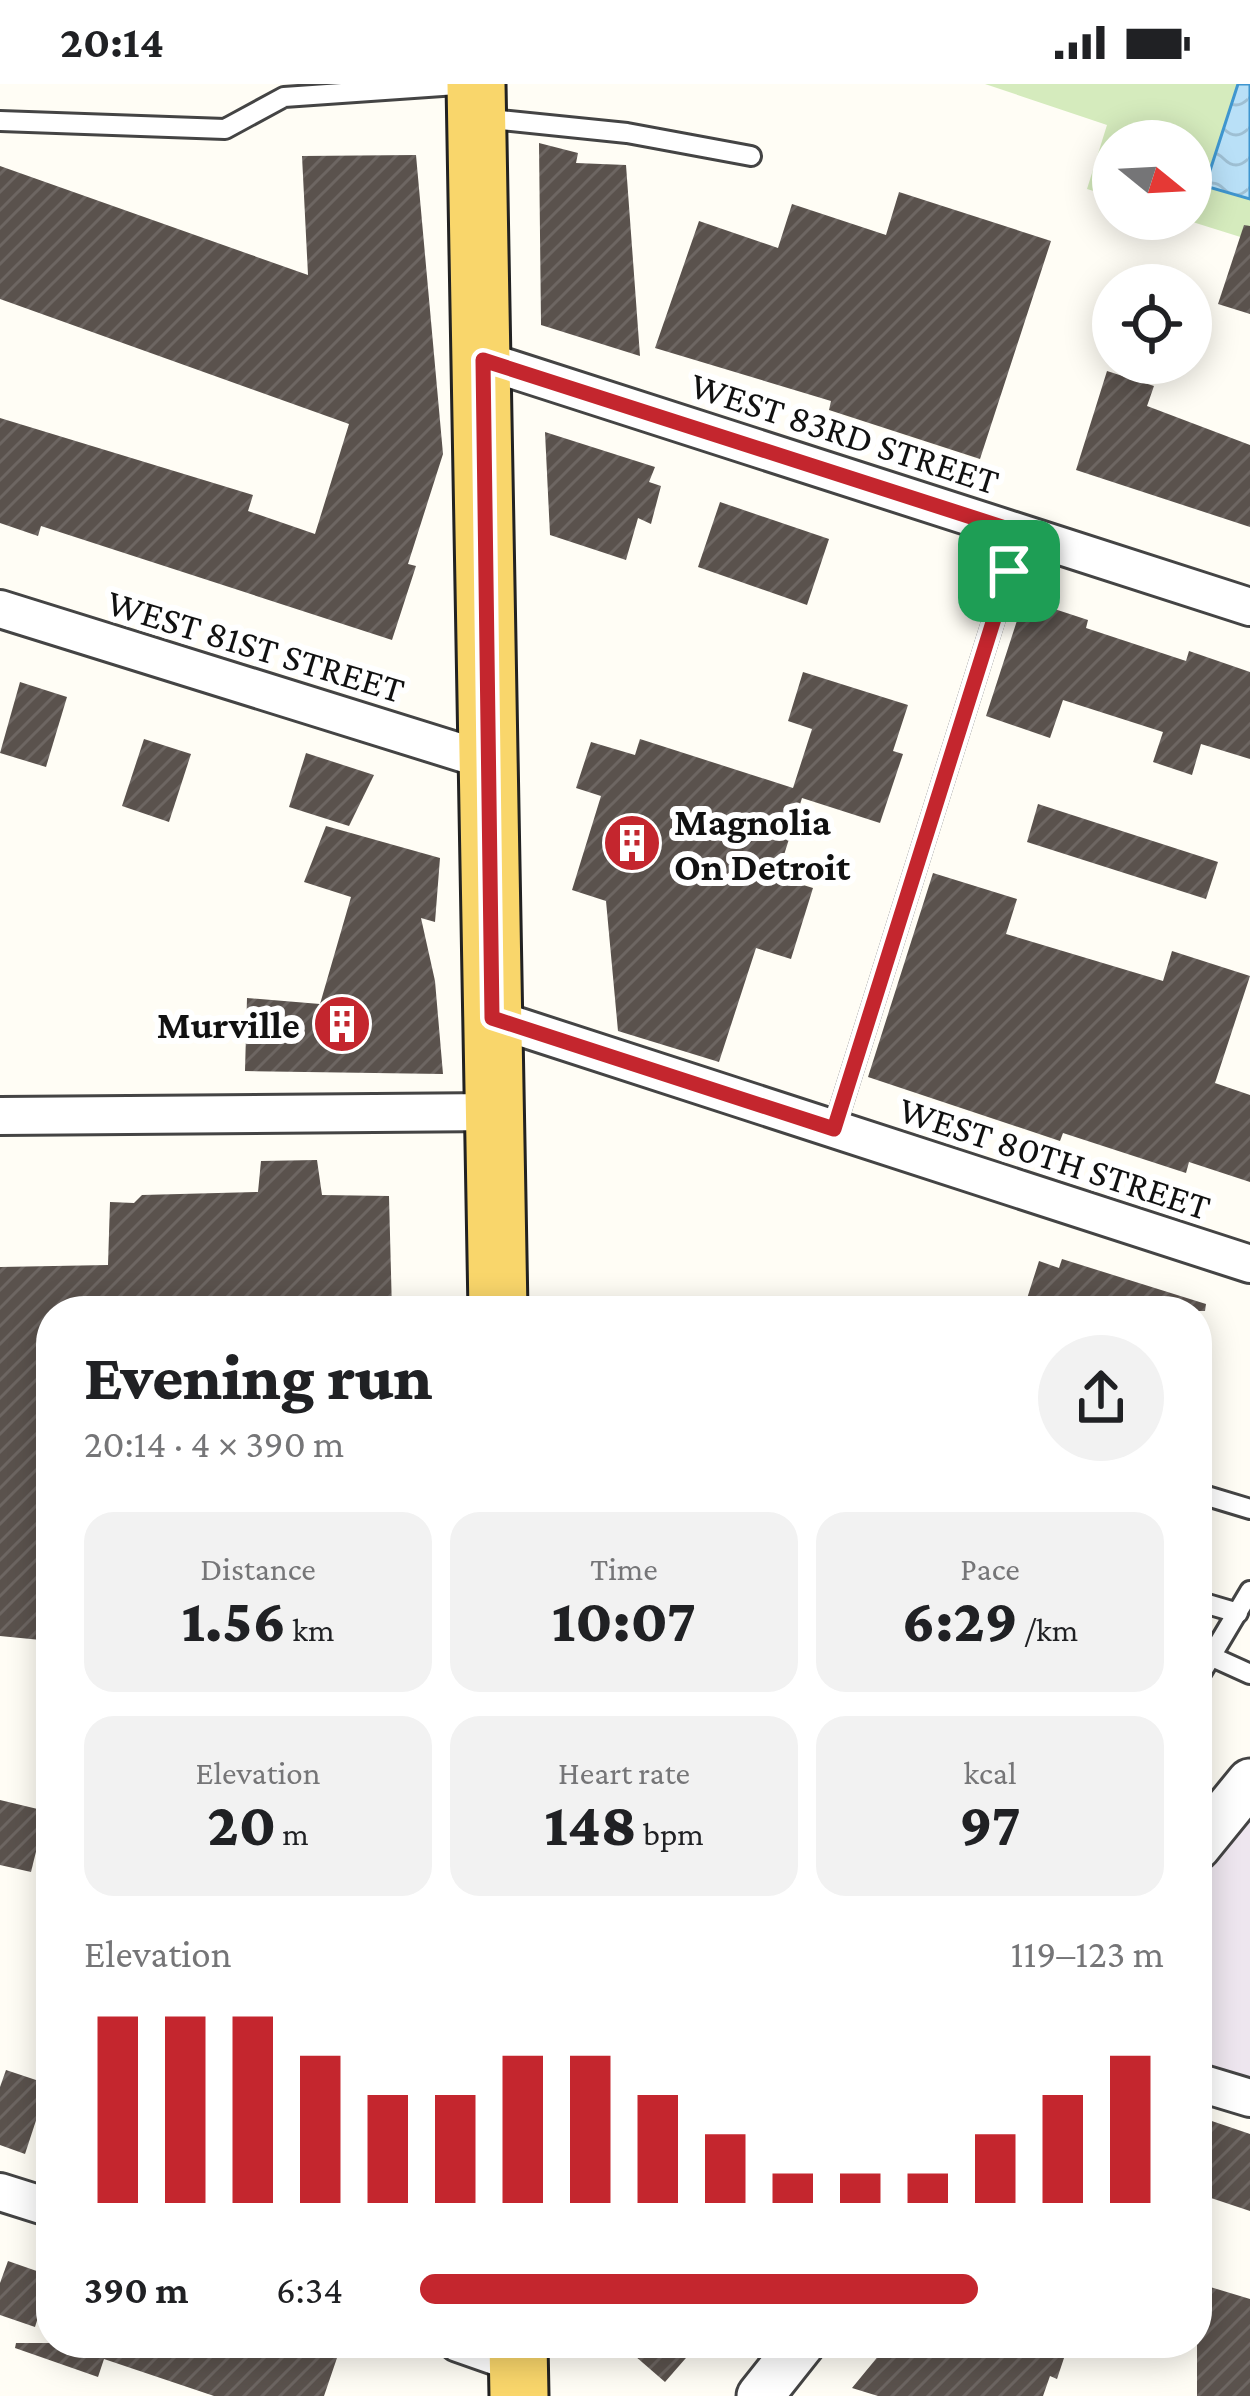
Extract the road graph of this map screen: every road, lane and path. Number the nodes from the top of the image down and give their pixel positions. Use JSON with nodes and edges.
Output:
{"nodes":[{"id":1,"x":476,"y":100,"type":"edge"},
{"id":2,"x":0,"y":121,"type":"edge"},
{"id":3,"x":751,"y":156,"type":"dead end"},
{"id":4,"x":483,"y":360,"type":"junction"},
{"id":5,"x":1021,"y":533,"type":"junction"},
{"id":6,"x":1250,"y":607,"type":"edge"},
{"id":7,"x":0,"y":609,"type":"edge"},
{"id":8,"x":488,"y":761,"type":"junction"},
{"id":9,"x":492,"y":1018,"type":"junction"},
{"id":10,"x":495,"y":1112,"type":"junction"},
{"id":11,"x":0,"y":1116,"type":"edge"},
{"id":12,"x":834,"y":1129,"type":"junction"},
{"id":13,"x":1250,"y":1264,"type":"edge"},
{"id":14,"x":498,"y":1296,"type":"edge"},
{"id":15,"x":1212,"y":1497,"type":"edge"},
{"id":16,"x":1250,"y":1509,"type":"edge"},
{"id":17,"x":1250,"y":1591,"type":"edge"},
{"id":18,"x":1212,"y":1605,"type":"edge"},
{"id":19,"x":1238,"y":1613,"type":"junction"},
{"id":20,"x":1212,"y":1644,"type":"edge"},
{"id":21,"x":1212,"y":1657,"type":"edge"},
{"id":22,"x":1250,"y":1675,"type":"edge"},
{"id":23,"x":1250,"y":1782,"type":"edge"},
{"id":24,"x":1212,"y":1829,"type":"edge"},
{"id":25,"x":1212,"y":2087,"type":"edge"},
{"id":26,"x":1250,"y":2098,"type":"edge"},
{"id":27,"x":0,"y":2192,"type":"edge"},
{"id":28,"x":36,"y":2203,"type":"edge"},
{"id":29,"x":791,"y":2358,"type":"edge"},
{"id":30,"x":765,"y":2394,"type":"edge"}],
"edges":[{"from":1,"to":2,"type":"lane"},
{"from":1,"to":3,"type":"lane"},
{"from":1,"to":4,"type":"main road"},
{"from":4,"to":5,"type":"street","name":"WEST 83RD STREET"},
{"from":4,"to":8,"type":"main road"},
{"from":5,"to":6,"type":"street","name":"WEST 83RD STREET"},
{"from":5,"to":12,"type":"lane"},
{"from":7,"to":8,"type":"street","name":"WEST 81ST STREET"},
{"from":8,"to":9,"type":"main road"},
{"from":9,"to":10,"type":"main road"},
{"from":9,"to":12,"type":"street","name":"WEST 80TH STREET"},
{"from":10,"to":11,"type":"street"},
{"from":10,"to":14,"type":"main road"},
{"from":12,"to":13,"type":"street","name":"WEST 80TH STREET"},
{"from":15,"to":16,"type":"lane"},
{"from":17,"to":19,"type":"lane"},
{"from":18,"to":19,"type":"lane"},
{"from":19,"to":20,"type":"lane"},
{"from":21,"to":22,"type":"lane"},
{"from":23,"to":24,"type":"street"},
{"from":25,"to":26,"type":"street"},
{"from":27,"to":28,"type":"street"},
{"from":29,"to":30,"type":"street"}]}
